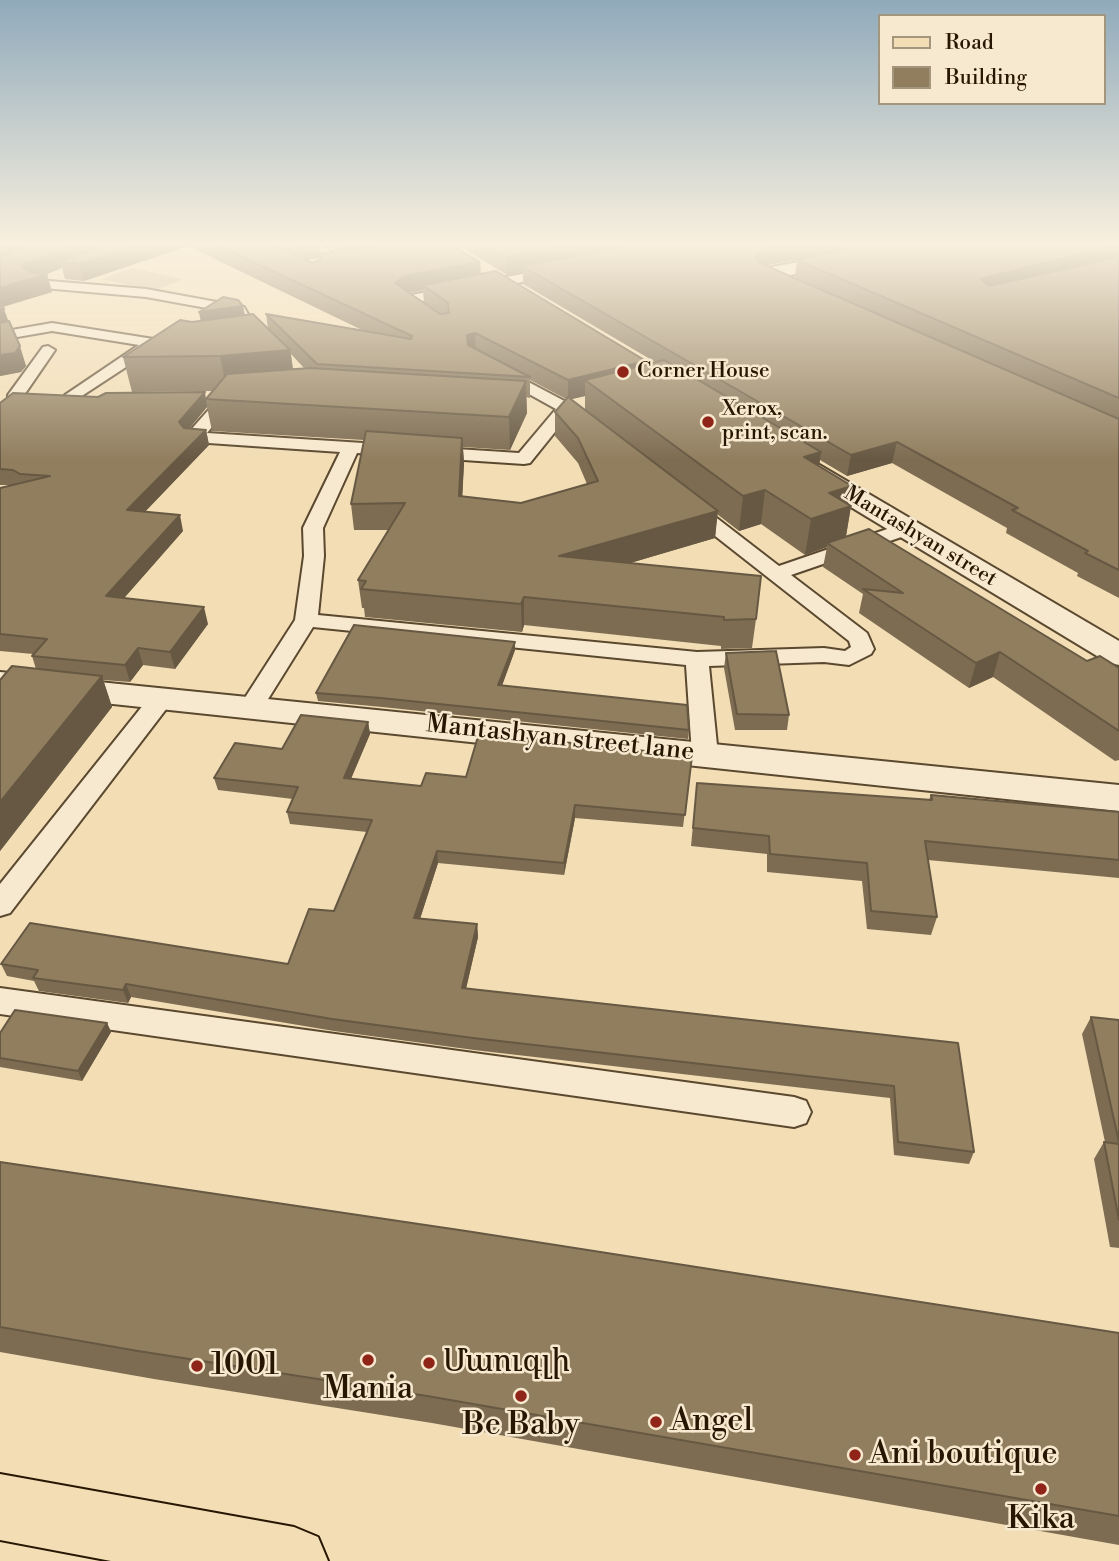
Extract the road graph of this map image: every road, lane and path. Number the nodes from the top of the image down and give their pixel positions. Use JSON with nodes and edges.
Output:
{"nodes":[{"id":1,"x":243,"y":315,"type":"edge"},
{"id":2,"x":427,"y":315,"type":"edge"},
{"id":3,"x":434,"y":320,"type":"edge"},
{"id":4,"x":255,"y":331,"type":"edge"},
{"id":5,"x":0,"y":336,"type":"edge"},
{"id":6,"x":151,"y":344,"type":"junction"},
{"id":7,"x":199,"y":349,"type":"edge"},
{"id":8,"x":48,"y":350,"type":"dead end"},
{"id":9,"x":486,"y":365,"type":"edge"},
{"id":10,"x":36,"y":398,"type":"edge"},
{"id":11,"x":98,"y":398,"type":"edge"},
{"id":12,"x":7,"y":399,"type":"edge"},
{"id":13,"x":203,"y":399,"type":"edge"},
{"id":14,"x":591,"y":402,"type":"edge"},
{"id":15,"x":526,"y":406,"type":"edge"},
{"id":16,"x":566,"y":408,"type":"junction"},
{"id":17,"x":609,"y":443,"type":"edge"},
{"id":18,"x":351,"y":448,"type":"junction"},
{"id":19,"x":791,"y":459,"type":"edge"},
{"id":20,"x":673,"y":494,"type":"edge"},
{"id":21,"x":906,"y":529,"type":"junction"},
{"id":22,"x":775,"y":574,"type":"junction"},
{"id":23,"x":306,"y":620,"type":"junction"},
{"id":24,"x":1119,"y":655,"type":"edge"},
{"id":25,"x":696,"y":659,"type":"junction"},
{"id":26,"x":7,"y":691,"type":"edge"},
{"id":27,"x":161,"y":699,"type":"junction"},
{"id":28,"x":251,"y":707,"type":"junction"},
{"id":29,"x":705,"y":755,"type":"junction"},
{"id":30,"x":1119,"y":798,"type":"edge"},
{"id":31,"x":0,"y":905,"type":"edge"},
{"id":32,"x":0,"y":1000,"type":"edge"},
{"id":33,"x":794,"y":1112,"type":"dead end"},
{"id":34,"x":0,"y":1507,"type":"edge"},
{"id":35,"x":294,"y":1561,"type":"edge"}],
"edges":[{"from":1,"to":4,"type":"lane"},
{"from":2,"to":3,"type":"lane"},
{"from":5,"to":6,"type":"lane"},
{"from":6,"to":7,"type":"lane"},
{"from":6,"to":11,"type":"lane"},
{"from":8,"to":12,"type":"lane"},
{"from":9,"to":16,"type":"lane"},
{"from":10,"to":12,"type":"lane"},
{"from":13,"to":18,"type":"lane"},
{"from":14,"to":16,"type":"lane"},
{"from":15,"to":16,"type":"lane"},
{"from":16,"to":17,"type":"lane"},
{"from":16,"to":18,"type":"lane"},
{"from":18,"to":23,"type":"lane"},
{"from":19,"to":21,"type":"street","name":"Mantashyan street"},
{"from":20,"to":22,"type":"lane"},
{"from":21,"to":22,"type":"lane"},
{"from":21,"to":24,"type":"street","name":"Mantashyan street"},
{"from":22,"to":25,"type":"lane"},
{"from":23,"to":25,"type":"lane"},
{"from":23,"to":28,"type":"lane"},
{"from":25,"to":29,"type":"lane"},
{"from":26,"to":27,"type":"street","name":"Mantashyan street lane"},
{"from":27,"to":28,"type":"street","name":"Mantashyan street lane"},
{"from":27,"to":31,"type":"lane"},
{"from":28,"to":29,"type":"street","name":"Mantashyan street lane"},
{"from":29,"to":30,"type":"street","name":"Mantashyan street lane"},
{"from":32,"to":33,"type":"lane"},
{"from":34,"to":35,"type":"main road"}]}
